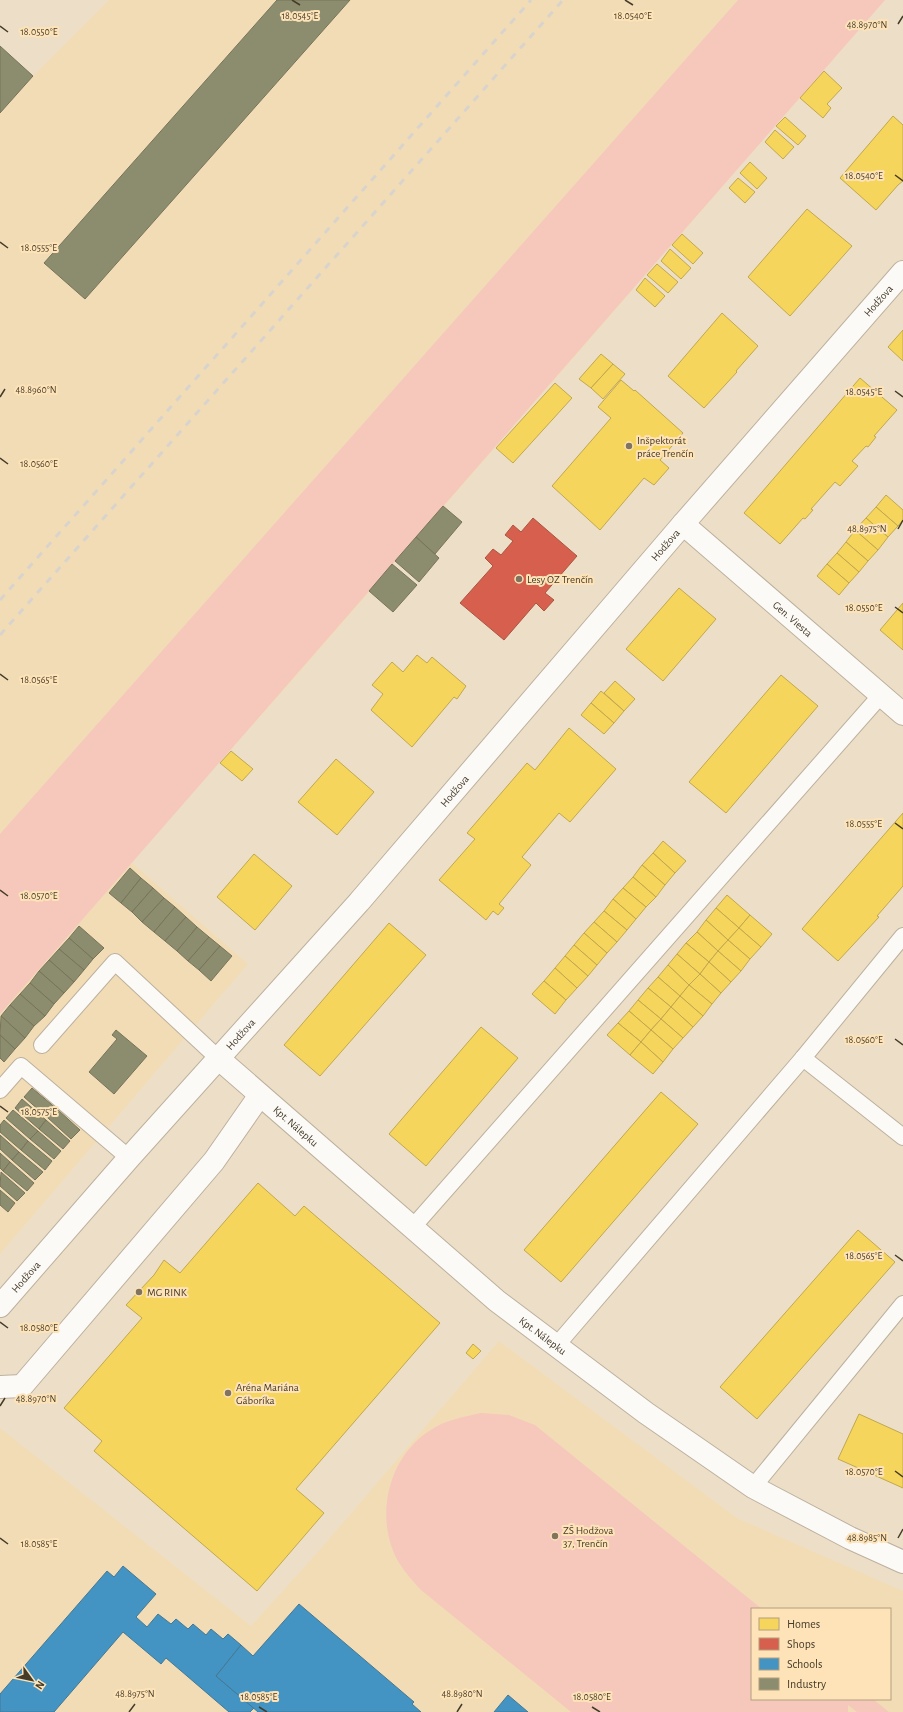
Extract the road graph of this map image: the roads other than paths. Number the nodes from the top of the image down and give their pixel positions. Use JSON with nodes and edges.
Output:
{"nodes":[{"id":1,"x":903,"y":272,"type":"edge"},
{"id":2,"x":683,"y":524,"type":"junction"},
{"id":3,"x":881,"y":695,"type":"junction"},
{"id":4,"x":903,"y":714,"type":"edge"},
{"id":5,"x":903,"y":936,"type":"edge"},
{"id":6,"x":42,"y":1045,"type":"dead end"},
{"id":7,"x":803,"y":1058,"type":"junction"},
{"id":8,"x":219,"y":1059,"type":"junction"},
{"id":9,"x":0,"y":1090,"type":"edge"},
{"id":10,"x":260,"y":1095,"type":"junction"},
{"id":11,"x":903,"y":1137,"type":"edge"},
{"id":12,"x":129,"y":1158,"type":"junction"},
{"id":13,"x":412,"y":1228,"type":"junction"},
{"id":14,"x":903,"y":1304,"type":"edge"},
{"id":15,"x":0,"y":1306,"type":"edge"},
{"id":16,"x":556,"y":1346,"type":"junction"},
{"id":17,"x":0,"y":1387,"type":"edge"},
{"id":18,"x":752,"y":1487,"type":"junction"},
{"id":19,"x":903,"y":1562,"type":"edge"}],
"edges":[{"from":1,"to":2,"type":"street","name":"Hodžova"},
{"from":2,"to":3,"type":"street","name":"Gen. Viesta"},
{"from":2,"to":8,"type":"street","name":"Hodžova"},
{"from":3,"to":4,"type":"street","name":"Gen. Viesta"},
{"from":3,"to":13,"type":"lane"},
{"from":5,"to":7,"type":"lane"},
{"from":6,"to":8,"type":"lane"},
{"from":7,"to":11,"type":"lane"},
{"from":7,"to":16,"type":"lane"},
{"from":8,"to":10,"type":"street","name":"Kpt. Nálepku"},
{"from":8,"to":12,"type":"street","name":"Hodžova"},
{"from":9,"to":12,"type":"lane"},
{"from":10,"to":13,"type":"street","name":"Kpt. Nálepku"},
{"from":10,"to":17,"type":"street"},
{"from":12,"to":15,"type":"street","name":"Hodžova"},
{"from":13,"to":16,"type":"street","name":"Kpt. Nálepku"},
{"from":14,"to":18,"type":"lane"},
{"from":16,"to":18,"type":"street","name":"Kpt. Nálepku"},
{"from":18,"to":19,"type":"street","name":"Kpt. Nálepku"}]}
